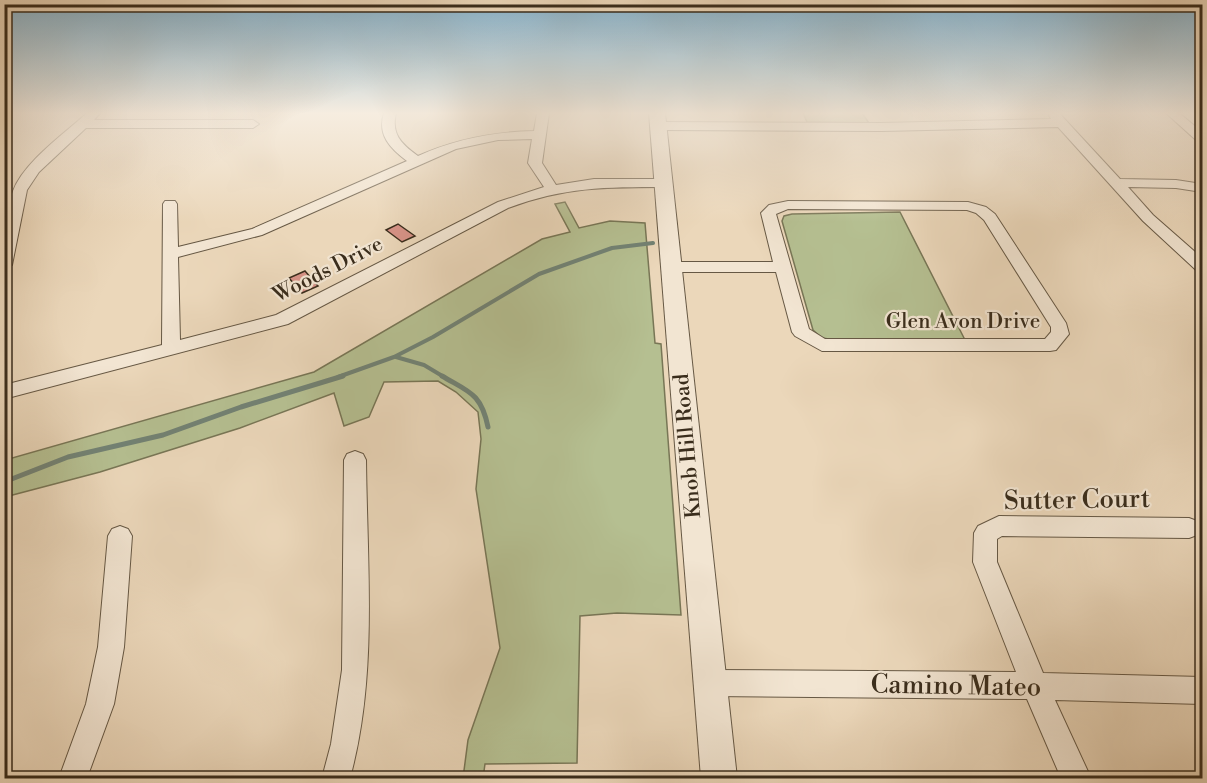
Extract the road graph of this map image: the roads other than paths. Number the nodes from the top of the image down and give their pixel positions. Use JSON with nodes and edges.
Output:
{"nodes":[{"id":1,"x":55,"y":150,"type":"edge"},
{"id":2,"x":400,"y":150,"type":"edge"},
{"id":3,"x":443,"y":150,"type":"edge"},
{"id":4,"x":536,"y":150,"type":"edge"},
{"id":5,"x":660,"y":150,"type":"edge"},
{"id":6,"x":1086,"y":150,"type":"edge"},
{"id":7,"x":417,"y":160,"type":"junction"},
{"id":8,"x":664,"y":183,"type":"junction"},
{"id":9,"x":1116,"y":183,"type":"junction"},
{"id":10,"x":1203,"y":188,"type":"edge"},
{"id":11,"x":552,"y":189,"type":"junction"},
{"id":12,"x":20,"y":190,"type":"junction"},
{"id":13,"x":4,"y":192,"type":"edge"},
{"id":14,"x":170,"y":204,"type":"dead end"},
{"id":15,"x":171,"y":254,"type":"junction"},
{"id":16,"x":4,"y":266,"type":"edge"},
{"id":17,"x":1203,"y":266,"type":"edge"},
{"id":18,"x":672,"y":267,"type":"junction"},
{"id":19,"x":783,"y":267,"type":"junction"},
{"id":20,"x":171,"y":349,"type":"junction"},
{"id":21,"x":4,"y":392,"type":"edge"},
{"id":22,"x":355,"y":460,"type":"dead end"},
{"id":23,"x":1189,"y":528,"type":"dead end"},
{"id":24,"x":120,"y":536,"type":"dead end"},
{"id":25,"x":710,"y":683,"type":"junction"},
{"id":26,"x":1035,"y":686,"type":"junction"},
{"id":27,"x":1203,"y":691,"type":"edge"},
{"id":28,"x":73,"y":778,"type":"edge"},
{"id":29,"x":336,"y":778,"type":"edge"},
{"id":30,"x":719,"y":778,"type":"edge"},
{"id":31,"x":1076,"y":778,"type":"edge"}],
"edges":[{"from":1,"to":12,"type":"street"},
{"from":2,"to":7,"type":"street"},
{"from":3,"to":7,"type":"street"},
{"from":4,"to":11,"type":"street"},
{"from":5,"to":8,"type":"street","name":"Knob Hill Road"},
{"from":6,"to":9,"type":"street"},
{"from":7,"to":15,"type":"street"},
{"from":8,"to":11,"type":"street","name":"Woods Drive"},
{"from":8,"to":18,"type":"street","name":"Knob Hill Road"},
{"from":9,"to":10,"type":"street"},
{"from":9,"to":17,"type":"street"},
{"from":11,"to":20,"type":"street","name":"Woods Drive"},
{"from":12,"to":13,"type":"street"},
{"from":12,"to":16,"type":"street"},
{"from":14,"to":15,"type":"street"},
{"from":15,"to":20,"type":"street"},
{"from":18,"to":19,"type":"street"},
{"from":18,"to":25,"type":"street","name":"Knob Hill Road"},
{"from":19,"to":19,"type":"street","name":"Glen Avon Drive"},
{"from":20,"to":21,"type":"street","name":"Woods Drive"},
{"from":22,"to":29,"type":"street"},
{"from":23,"to":26,"type":"street","name":"Sutter Court"},
{"from":24,"to":28,"type":"street"},
{"from":25,"to":26,"type":"street","name":"Camino Mateo"},
{"from":25,"to":30,"type":"street","name":"Knob Hill Road"},
{"from":26,"to":27,"type":"street","name":"Camino Mateo"},
{"from":26,"to":31,"type":"street"}]}
